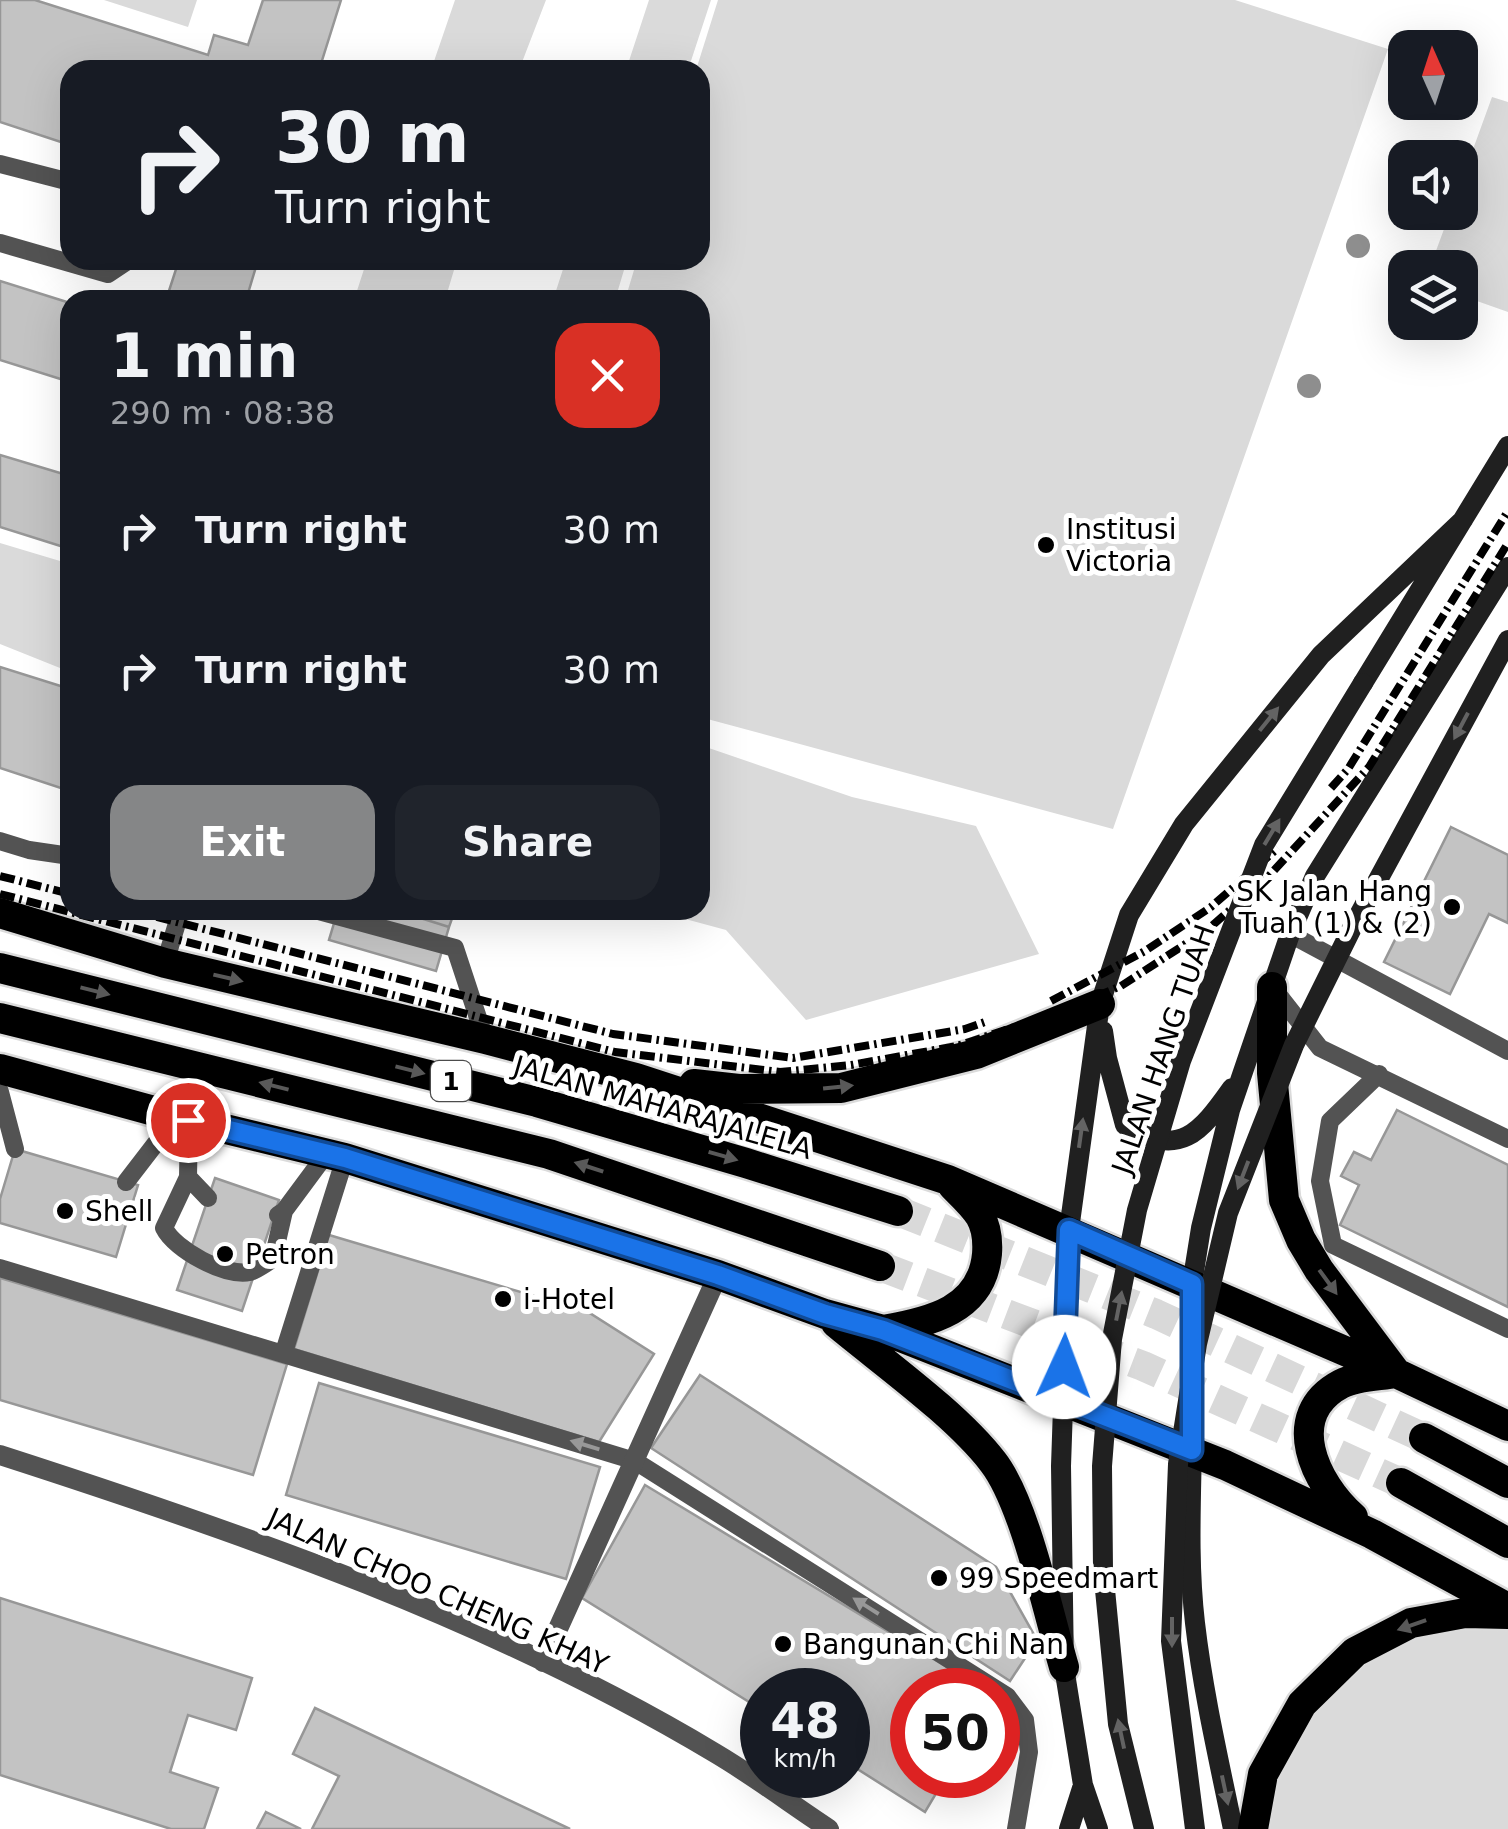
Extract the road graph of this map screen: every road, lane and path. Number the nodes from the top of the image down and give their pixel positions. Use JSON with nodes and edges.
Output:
{"nodes":[{"id":1,"x":0,"y":164,"type":"edge"},
{"id":2,"x":60,"y":179,"type":"edge"},
{"id":3,"x":0,"y":243,"type":"edge"},
{"id":4,"x":60,"y":260,"type":"edge"},
{"id":5,"x":1508,"y":446,"type":"edge"},
{"id":6,"x":1463,"y":520,"type":"junction"},
{"id":7,"x":1508,"y":567,"type":"edge"},
{"id":8,"x":1502,"y":593,"type":"edge"},
{"id":9,"x":1508,"y":640,"type":"edge"},
{"id":10,"x":0,"y":841,"type":"edge"},
{"id":11,"x":60,"y":855,"type":"edge"},
{"id":12,"x":0,"y":913,"type":"edge"},
{"id":13,"x":178,"y":920,"type":"edge"},
{"id":14,"x":352,"y":920,"type":"edge"},
{"id":15,"x":1290,"y":934,"type":"junction"},
{"id":16,"x":165,"y":963,"type":"junction"},
{"id":17,"x":0,"y":968,"type":"edge"},
{"id":18,"x":1272,"y":987,"type":"junction"},
{"id":19,"x":1100,"y":1004,"type":"junction"},
{"id":20,"x":0,"y":1018,"type":"edge"},
{"id":21,"x":485,"y":1039,"type":"junction"},
{"id":22,"x":1508,"y":1051,"type":"edge"},
{"id":23,"x":0,"y":1069,"type":"edge"},
{"id":24,"x":1244,"y":1070,"type":"junction"},
{"id":25,"x":1378,"y":1074,"type":"junction"},
{"id":26,"x":636,"y":1078,"type":"junction"},
{"id":27,"x":0,"y":1092,"type":"edge"},
{"id":28,"x":182,"y":1119,"type":"junction"},
{"id":29,"x":1508,"y":1139,"type":"edge"},
{"id":30,"x":15,"y":1149,"type":"dead end"},
{"id":31,"x":336,"y":1156,"type":"junction"},
{"id":32,"x":188,"y":1177,"type":"junction"},
{"id":33,"x":948,"y":1180,"type":"junction"},
{"id":34,"x":126,"y":1182,"type":"dead end"},
{"id":35,"x":208,"y":1198,"type":"dead end"},
{"id":36,"x":898,"y":1212,"type":"tunnel mouth"},
{"id":37,"x":1069,"y":1230,"type":"junction"},
{"id":38,"x":880,"y":1266,"type":"tunnel mouth"},
{"id":39,"x":0,"y":1268,"type":"edge"},
{"id":40,"x":718,"y":1275,"type":"junction"},
{"id":41,"x":1192,"y":1284,"type":"junction"},
{"id":42,"x":825,"y":1314,"type":"junction"},
{"id":43,"x":1508,"y":1328,"type":"edge"},
{"id":44,"x":883,"y":1330,"type":"junction"},
{"id":45,"x":284,"y":1352,"type":"junction"},
{"id":46,"x":1396,"y":1373,"type":"junction"},
{"id":47,"x":1063,"y":1401,"type":"junction"},
{"id":48,"x":1508,"y":1426,"type":"edge"},
{"id":49,"x":1424,"y":1438,"type":"tunnel mouth"},
{"id":50,"x":1192,"y":1450,"type":"junction"},
{"id":51,"x":0,"y":1455,"type":"edge"},
{"id":52,"x":635,"y":1461,"type":"junction"},
{"id":53,"x":1400,"y":1483,"type":"tunnel mouth"},
{"id":54,"x":1508,"y":1483,"type":"edge"},
{"id":55,"x":1372,"y":1534,"type":"junction"},
{"id":56,"x":1508,"y":1543,"type":"edge"},
{"id":57,"x":1508,"y":1611,"type":"edge"},
{"id":58,"x":542,"y":1662,"type":"junction"},
{"id":59,"x":1064,"y":1666,"type":"junction"},
{"id":60,"x":1083,"y":1785,"type":"junction"},
{"id":61,"x":829,"y":1829,"type":"edge"},
{"id":62,"x":1016,"y":1829,"type":"edge"},
{"id":63,"x":1069,"y":1829,"type":"edge"},
{"id":64,"x":1098,"y":1829,"type":"edge"},
{"id":65,"x":1144,"y":1829,"type":"edge"},
{"id":66,"x":1195,"y":1829,"type":"edge"},
{"id":67,"x":1233,"y":1829,"type":"edge"},
{"id":68,"x":1253,"y":1829,"type":"edge"}],
"edges":[{"from":1,"to":2,"type":"lane"},
{"from":3,"to":4,"type":"lane"},
{"from":5,"to":6,"type":"main road","name":"JALAN HANG TUAH"},
{"from":19,"to":6,"type":"main road","name":"JALAN HANG TUAH","one_way":true},
{"from":65,"to":6,"type":"main road","name":"JALAN HANG TUAH","one_way":true,"bridge":true},
{"from":7,"to":8,"type":"main road"},
{"from":8,"to":15,"type":"main road"},
{"from":9,"to":66,"type":"main road","one_way":true,"bridge":true},
{"from":10,"to":11,"type":"lane"},
{"from":12,"to":16,"type":"highway"},
{"from":13,"to":16,"type":"lane"},
{"from":14,"to":21,"type":"lane"},
{"from":15,"to":18,"type":"main road"},
{"from":15,"to":22,"type":"lane"},
{"from":16,"to":21,"type":"highway","one_way":true},
{"from":17,"to":36,"type":"highway","name":"JALAN MAHARAJALELA","number":"1","one_way":true},
{"from":18,"to":24,"type":"main road"},
{"from":18,"to":25,"type":"lane"},
{"from":18,"to":46,"type":"highway","one_way":true},
{"from":19,"to":24,"type":"main road"},
{"from":26,"to":19,"type":"highway","one_way":true},
{"from":37,"to":19,"type":"main road","name":"JALAN HANG TUAH","one_way":true},
{"from":38,"to":20,"type":"highway","number":"1","one_way":true},
{"from":21,"to":26,"type":"highway"},
{"from":23,"to":28,"type":"highway"},
{"from":24,"to":41,"type":"main road"},
{"from":25,"to":29,"type":"lane"},
{"from":25,"to":43,"type":"lane"},
{"from":26,"to":33,"type":"highway"},
{"from":27,"to":30,"type":"lane"},
{"from":28,"to":31,"type":"highway"},
{"from":28,"to":32,"type":"lane"},
{"from":28,"to":34,"type":"lane"},
{"from":31,"to":32,"type":"lane"},
{"from":31,"to":40,"type":"highway"},
{"from":31,"to":45,"type":"lane"},
{"from":32,"to":35,"type":"lane"},
{"from":33,"to":37,"type":"highway"},
{"from":33,"to":44,"type":"highway"},
{"from":37,"to":41,"type":"highway"},
{"from":37,"to":47,"type":"main road","name":"JALAN HANG TUAH"},
{"from":39,"to":45,"type":"lane"},
{"from":40,"to":42,"type":"highway"},
{"from":40,"to":52,"type":"street"},
{"from":41,"to":46,"type":"highway"},
{"from":41,"to":50,"type":"main road"},
{"from":42,"to":44,"type":"highway"},
{"from":42,"to":59,"type":"highway"},
{"from":44,"to":47,"type":"highway"},
{"from":52,"to":45,"type":"lane","one_way":true},
{"from":46,"to":48,"type":"highway"},
{"from":46,"to":55,"type":"highway"},
{"from":47,"to":50,"type":"highway"},
{"from":47,"to":59,"type":"main road","name":"JALAN HANG TUAH"},
{"from":49,"to":54,"type":"highway"},
{"from":50,"to":55,"type":"highway"},
{"from":50,"to":67,"type":"main road","one_way":true},
{"from":51,"to":58,"type":"street","name":"JALAN CHOO CHENG KHAY"},
{"from":52,"to":58,"type":"street"},
{"from":62,"to":52,"type":"lane","one_way":true},
{"from":53,"to":56,"type":"highway"},
{"from":55,"to":57,"type":"highway"},
{"from":57,"to":68,"type":"highway","one_way":true},
{"from":58,"to":61,"type":"street","name":"JALAN CHOO CHENG KHAY"},
{"from":59,"to":60,"type":"main road","name":"JALAN HANG TUAH"},
{"from":60,"to":63,"type":"main road"},
{"from":60,"to":64,"type":"main road","name":"JALAN HANG TUAH"}]}
